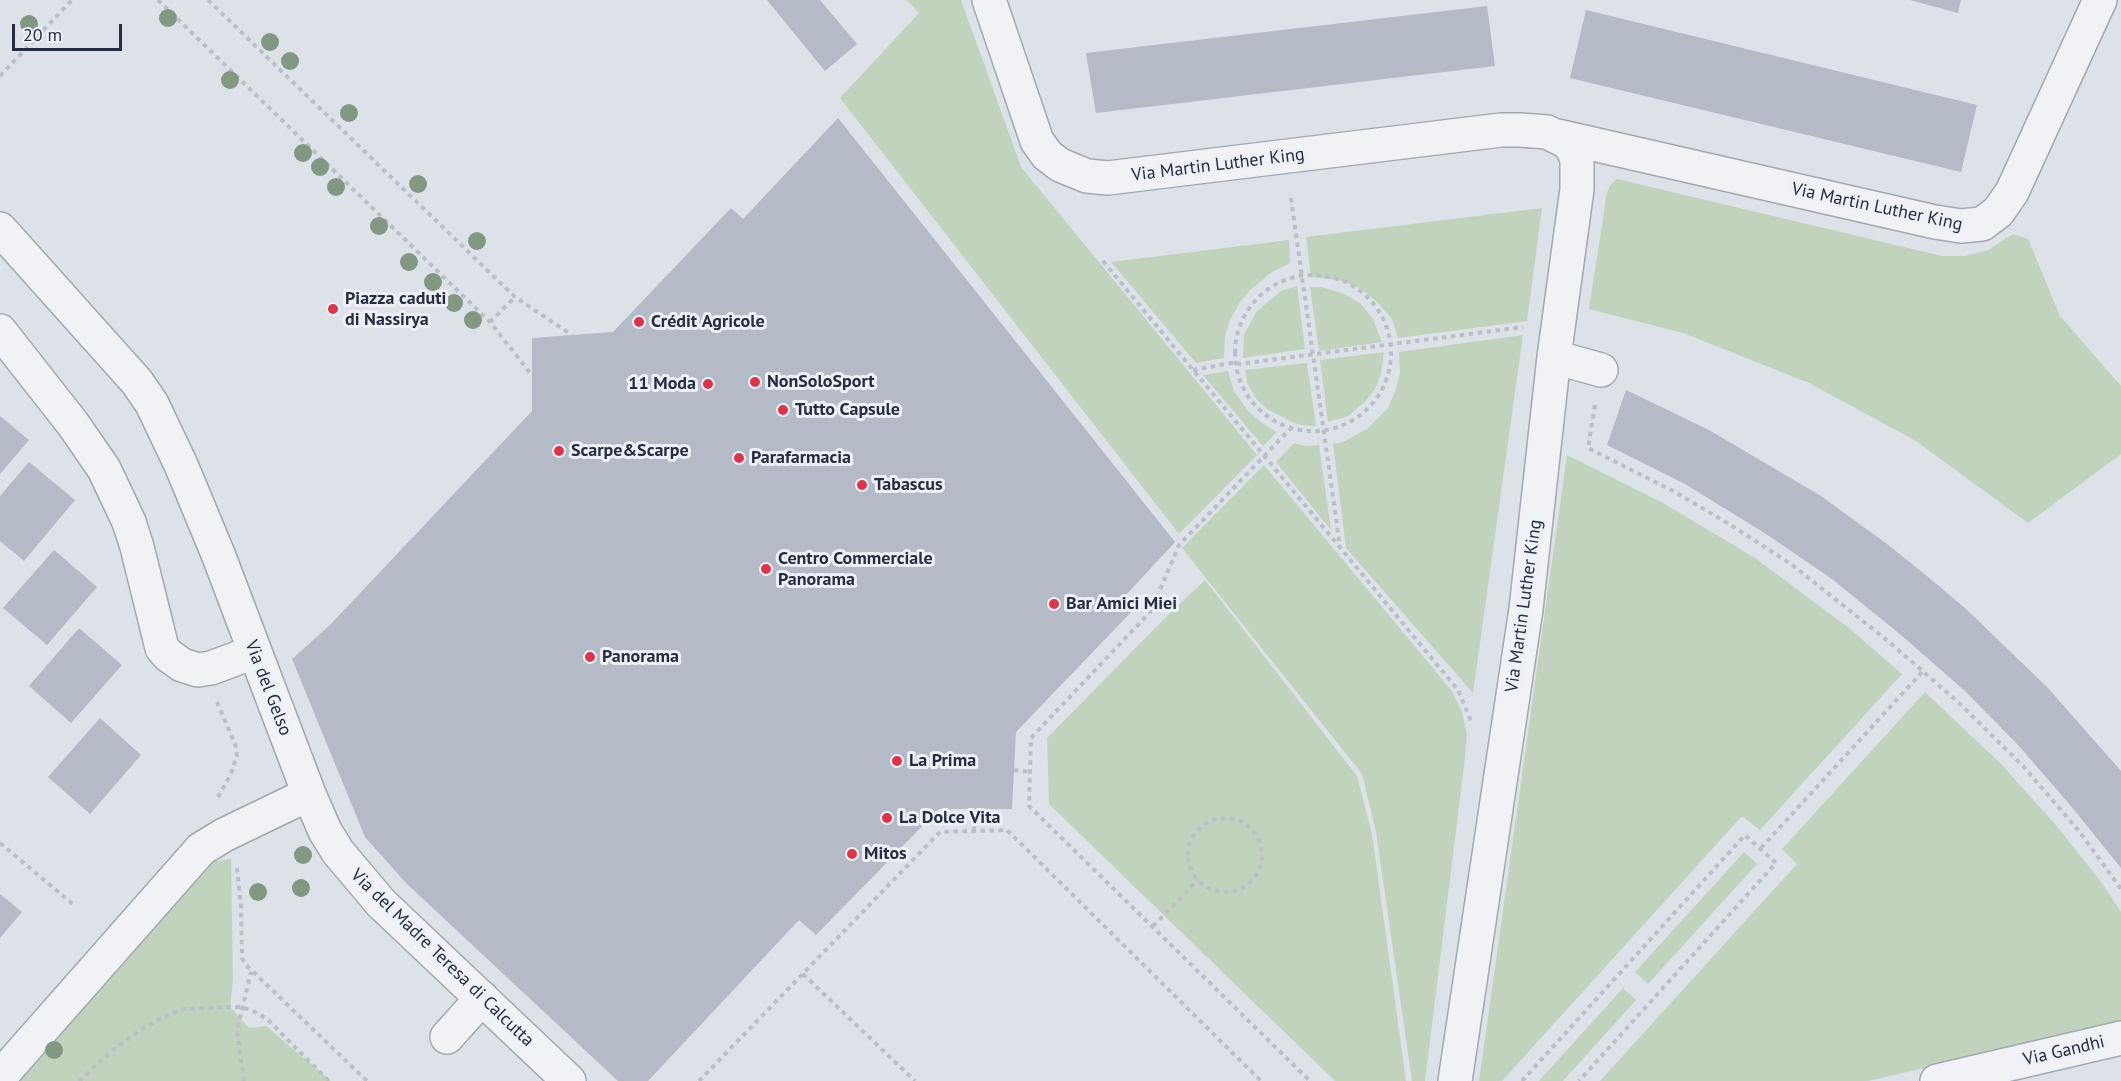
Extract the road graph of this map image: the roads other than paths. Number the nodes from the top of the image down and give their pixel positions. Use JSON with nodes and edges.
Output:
{"nodes":[{"id":1,"x":989,"y":0,"type":"edge"},
{"id":2,"x":2100,"y":0,"type":"edge"},
{"id":3,"x":1558,"y":136,"type":"junction"},
{"id":4,"x":0,"y":230,"type":"edge"},
{"id":5,"x":0,"y":331,"type":"edge"},
{"id":6,"x":1554,"y":357,"type":"junction"},
{"id":7,"x":1601,"y":370,"type":"road end"},
{"id":8,"x":254,"y":652,"type":"junction"},
{"id":9,"x":309,"y":794,"type":"junction"},
{"id":10,"x":482,"y":998,"type":"junction"},
{"id":11,"x":447,"y":1037,"type":"dead end"},
{"id":12,"x":2121,"y":1038,"type":"edge"},
{"id":13,"x":0,"y":1077,"type":"edge"},
{"id":14,"x":569,"y":1081,"type":"edge"},
{"id":15,"x":1455,"y":1081,"type":"edge"},
{"id":16,"x":1937,"y":1081,"type":"edge"}],
"edges":[{"from":1,"to":3,"type":"street","name":"Via Martin Luther King"},
{"from":2,"to":3,"type":"street","name":"Via Martin Luther King"},
{"from":3,"to":6,"type":"street","name":"Via Martin Luther King"},
{"from":4,"to":8,"type":"street","name":"Via del Gelso"},
{"from":5,"to":8,"type":"street"},
{"from":6,"to":7,"type":"street"},
{"from":6,"to":15,"type":"street","name":"Via Martin Luther King"},
{"from":8,"to":9,"type":"street","name":"Via del Gelso"},
{"from":9,"to":10,"type":"street","name":"Via del Madre Teresa di Calcutta"},
{"from":9,"to":13,"type":"street"},
{"from":10,"to":11,"type":"street"},
{"from":10,"to":14,"type":"street","name":"Via del Madre Teresa di Calcutta"},
{"from":12,"to":16,"type":"street","name":"Via Gandhi"}]}
